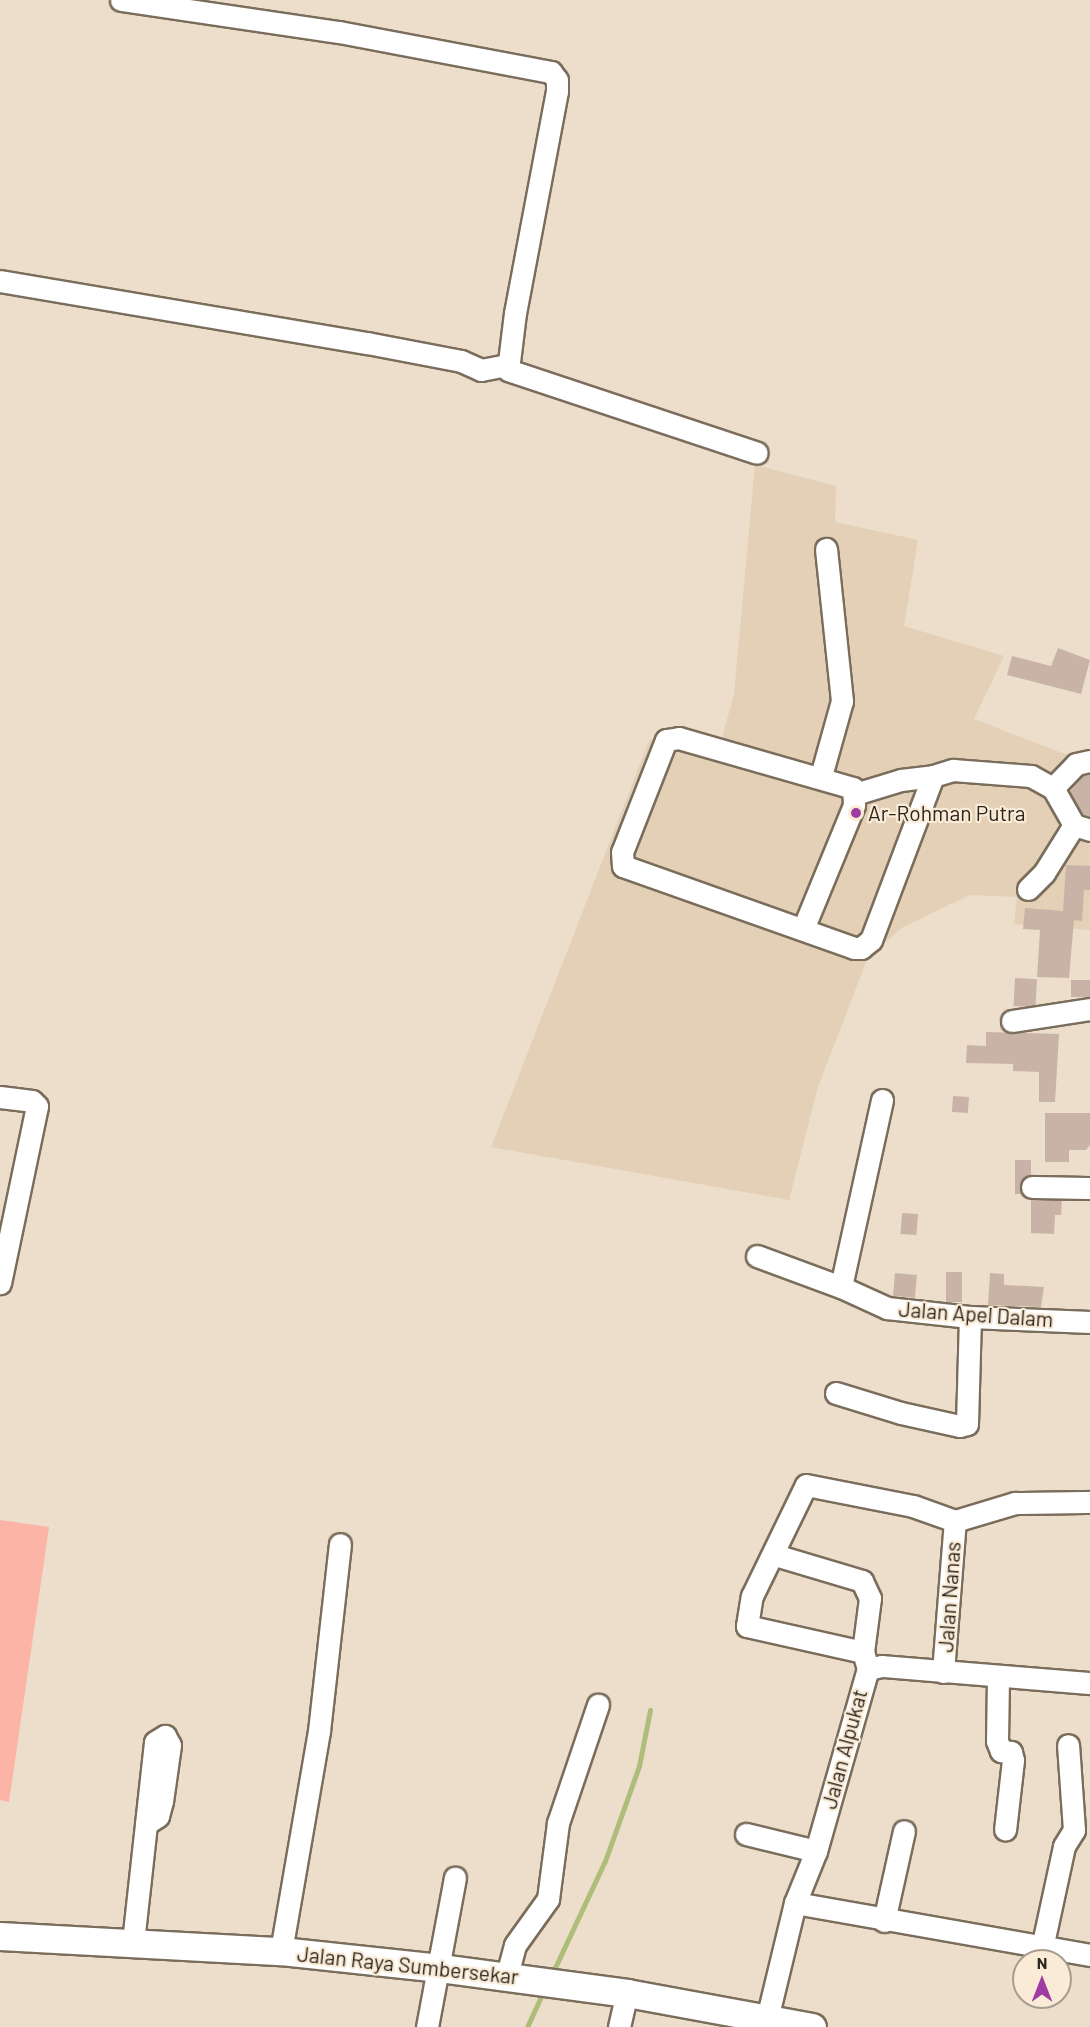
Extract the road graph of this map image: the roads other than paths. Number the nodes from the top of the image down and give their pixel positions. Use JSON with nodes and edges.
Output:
{"nodes":[{"id":1,"x":121,"y":0,"type":"edge"},
{"id":2,"x":0,"y":281,"type":"edge"},
{"id":3,"x":506,"y":365,"type":"junction"},
{"id":4,"x":758,"y":453,"type":"dead end"},
{"id":5,"x":826,"y":549,"type":"dead end"},
{"id":6,"x":1090,"y":761,"type":"edge"},
{"id":7,"x":821,"y":776,"type":"junction"},
{"id":8,"x":933,"y":776,"type":"junction"},
{"id":9,"x":1053,"y":788,"type":"junction"},
{"id":10,"x":855,"y":794,"type":"junction"},
{"id":11,"x":1082,"y":827,"type":"edge"},
{"id":12,"x":1028,"y":889,"type":"dead end"},
{"id":13,"x":803,"y":929,"type":"junction"},
{"id":14,"x":1090,"y":1009,"type":"edge"},
{"id":15,"x":1012,"y":1021,"type":"dead end"},
{"id":16,"x":0,"y":1097,"type":"edge"},
{"id":17,"x":882,"y":1100,"type":"dead end"},
{"id":18,"x":1032,"y":1187,"type":"dead end"},
{"id":19,"x":1090,"y":1188,"type":"edge"},
{"id":20,"x":757,"y":1256,"type":"dead end"},
{"id":21,"x":0,"y":1283,"type":"edge"},
{"id":22,"x":841,"y":1287,"type":"junction"},
{"id":23,"x":970,"y":1317,"type":"junction"},
{"id":24,"x":1090,"y":1322,"type":"edge"},
{"id":25,"x":836,"y":1393,"type":"dead end"},
{"id":26,"x":1090,"y":1502,"type":"edge"},
{"id":27,"x":955,"y":1521,"type":"junction"},
{"id":28,"x":340,"y":1544,"type":"dead end"},
{"id":29,"x":775,"y":1555,"type":"junction"},
{"id":30,"x":866,"y":1660,"type":"junction"},
{"id":31,"x":943,"y":1672,"type":"junction"},
{"id":32,"x":998,"y":1677,"type":"junction"},
{"id":33,"x":1090,"y":1683,"type":"edge"},
{"id":34,"x":598,"y":1705,"type":"dead end"},
{"id":35,"x":1068,"y":1745,"type":"dead end"},
{"id":36,"x":146,"y":1824,"type":"dead end"},
{"id":37,"x":1005,"y":1830,"type":"dead end"},
{"id":38,"x":904,"y":1831,"type":"dead end"},
{"id":39,"x":746,"y":1834,"type":"dead end"},
{"id":40,"x":816,"y":1851,"type":"junction"},
{"id":41,"x":455,"y":1878,"type":"dead end"},
{"id":42,"x":795,"y":1903,"type":"junction"},
{"id":43,"x":884,"y":1921,"type":"junction"},
{"id":44,"x":0,"y":1936,"type":"edge"},
{"id":45,"x":133,"y":1942,"type":"junction"},
{"id":46,"x":1042,"y":1948,"type":"junction"},
{"id":47,"x":281,"y":1951,"type":"junction"},
{"id":48,"x":1090,"y":1955,"type":"edge"},
{"id":49,"x":440,"y":1968,"type":"junction"},
{"id":50,"x":507,"y":1976,"type":"junction"},
{"id":51,"x":627,"y":1994,"type":"junction"},
{"id":52,"x":766,"y":2023,"type":"edge"},
{"id":53,"x":427,"y":2027,"type":"edge"},
{"id":54,"x":619,"y":2027,"type":"edge"},
{"id":55,"x":812,"y":2027,"type":"edge"}],
"edges":[{"from":1,"to":3,"type":"street"},
{"from":2,"to":3,"type":"street"},
{"from":3,"to":4,"type":"street"},
{"from":5,"to":7,"type":"street"},
{"from":6,"to":9,"type":"street"},
{"from":7,"to":10,"type":"street"},
{"from":7,"to":13,"type":"street"},
{"from":8,"to":9,"type":"street"},
{"from":8,"to":10,"type":"street"},
{"from":8,"to":13,"type":"street"},
{"from":9,"to":11,"type":"street"},
{"from":10,"to":13,"type":"street"},
{"from":11,"to":12,"type":"street"},
{"from":14,"to":15,"type":"street"},
{"from":16,"to":21,"type":"street"},
{"from":17,"to":22,"type":"street"},
{"from":18,"to":19,"type":"street"},
{"from":20,"to":22,"type":"street","name":"Jalan Apel Dalam"},
{"from":22,"to":23,"type":"street","name":"Jalan Apel Dalam"},
{"from":23,"to":24,"type":"street","name":"Jalan Apel Dalam"},
{"from":23,"to":25,"type":"street"},
{"from":26,"to":27,"type":"street"},
{"from":27,"to":29,"type":"street"},
{"from":27,"to":31,"type":"street","name":"Jalan Nanas"},
{"from":28,"to":47,"type":"street"},
{"from":29,"to":30,"type":"street"},
{"from":29,"to":30,"type":"street"},
{"from":30,"to":31,"type":"street","name":"Jalan Alpukat"},
{"from":30,"to":40,"type":"street","name":"Jalan Alpukat"},
{"from":31,"to":32,"type":"street","name":"Jalan Alpukat"},
{"from":32,"to":33,"type":"street","name":"Jalan Alpukat"},
{"from":32,"to":37,"type":"street"},
{"from":34,"to":50,"type":"street"},
{"from":35,"to":46,"type":"street"},
{"from":36,"to":45,"type":"street"},
{"from":38,"to":43,"type":"street"},
{"from":39,"to":40,"type":"street"},
{"from":40,"to":42,"type":"street","name":"Jalan Alpukat"},
{"from":41,"to":49,"type":"street"},
{"from":42,"to":43,"type":"street"},
{"from":42,"to":52,"type":"street","name":"Jalan Alpukat"},
{"from":43,"to":46,"type":"street"},
{"from":44,"to":45,"type":"main road","name":"Jalan Raya Sumbersekar"},
{"from":45,"to":47,"type":"main road","name":"Jalan Raya Sumbersekar"},
{"from":46,"to":48,"type":"street"},
{"from":47,"to":49,"type":"main road","name":"Jalan Raya Sumbersekar"},
{"from":49,"to":50,"type":"main road","name":"Jalan Raya Sumbersekar"},
{"from":49,"to":53,"type":"street"},
{"from":50,"to":51,"type":"main road","name":"Jalan Raya Sumbersekar"},
{"from":51,"to":52,"type":"main road","name":"Jalan Raya Sumbersekar"},
{"from":51,"to":54,"type":"street"},
{"from":52,"to":55,"type":"main road","name":"Jalan Raya Sumbersekar"}]}
